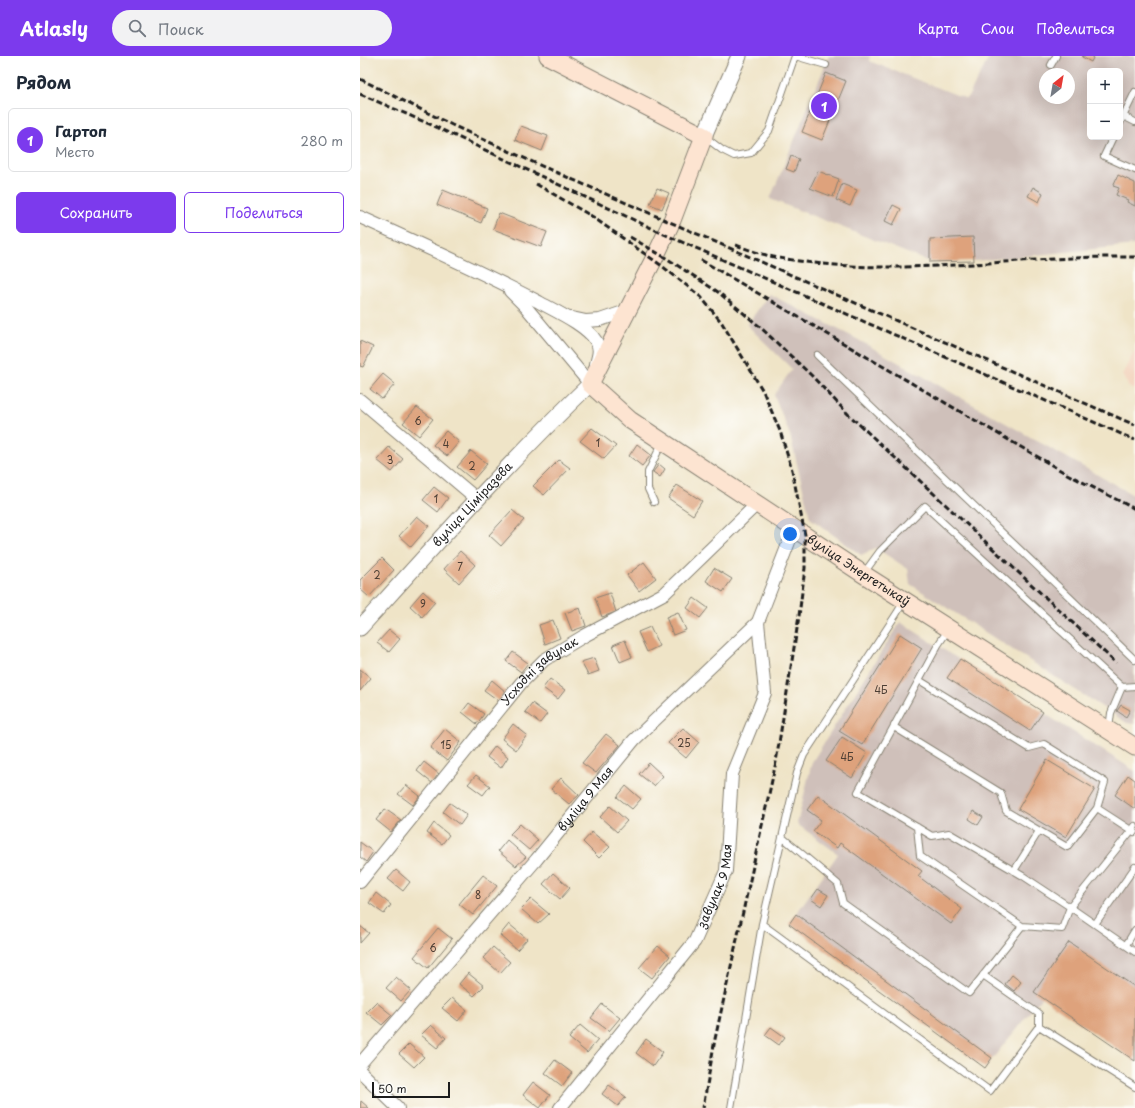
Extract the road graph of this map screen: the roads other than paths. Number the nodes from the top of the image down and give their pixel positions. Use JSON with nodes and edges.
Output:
{"nodes":[{"id":1,"x":548,"y":56,"type":"edge"},
{"id":2,"x":739,"y":56,"type":"edge"},
{"id":3,"x":795,"y":56,"type":"edge"},
{"id":4,"x":1056,"y":56,"type":"edge"},
{"id":5,"x":826,"y":64,"type":"dead end"},
{"id":6,"x":1051,"y":65,"type":"dead end"},
{"id":7,"x":1135,"y":92,"type":"edge"},
{"id":8,"x":1123,"y":116,"type":"joint"},
{"id":9,"x":1135,"y":122,"type":"edge"},
{"id":10,"x":704,"y":136,"type":"junction"},
{"id":11,"x":1112,"y":140,"type":"edge"},
{"id":12,"x":1135,"y":170,"type":"edge"},
{"id":13,"x":360,"y":216,"type":"edge"},
{"id":14,"x":499,"y":281,"type":"junction"},
{"id":15,"x":629,"y":310,"type":"junction"},
{"id":16,"x":566,"y":317,"type":"junction"},
{"id":17,"x":817,"y":355,"type":"dead end"},
{"id":18,"x":590,"y":384,"type":"junction"},
{"id":19,"x":360,"y":400,"type":"edge"},
{"id":20,"x":663,"y":442,"type":"junction"},
{"id":21,"x":478,"y":500,"type":"junction"},
{"id":22,"x":654,"y":502,"type":"dead end"},
{"id":23,"x":757,"y":504,"type":"junction"},
{"id":24,"x":794,"y":528,"type":"junction"},
{"id":25,"x":862,"y":574,"type":"junction"},
{"id":26,"x":904,"y":600,"type":"junction"},
{"id":27,"x":758,"y":622,"type":"junction"},
{"id":28,"x":360,"y":628,"type":"edge"},
{"id":29,"x":949,"y":629,"type":"junction"},
{"id":30,"x":1135,"y":660,"type":"edge"},
{"id":31,"x":919,"y":680,"type":"junction"},
{"id":32,"x":1135,"y":686,"type":"edge"},
{"id":33,"x":1122,"y":687,"type":"junction"},
{"id":34,"x":894,"y":727,"type":"junction"},
{"id":35,"x":1108,"y":730,"type":"junction"},
{"id":36,"x":1135,"y":747,"type":"edge"},
{"id":37,"x":1097,"y":808,"type":"junction"},
{"id":38,"x":917,"y":827,"type":"junction"},
{"id":39,"x":1134,"y":829,"type":"edge"},
{"id":40,"x":1040,"y":831,"type":"junction"},
{"id":41,"x":782,"y":837,"type":"junction"},
{"id":42,"x":1135,"y":867,"type":"edge"},
{"id":43,"x":1014,"y":871,"type":"junction"},
{"id":44,"x":360,"y":882,"type":"edge"},
{"id":45,"x":1070,"y":907,"type":"junction"},
{"id":46,"x":762,"y":924,"type":"junction"},
{"id":47,"x":1095,"y":924,"type":"junction"},
{"id":48,"x":1022,"y":926,"type":"junction"},
{"id":49,"x":1135,"y":930,"type":"edge"},
{"id":50,"x":1126,"y":945,"type":"junction"},
{"id":51,"x":1135,"y":952,"type":"edge"},
{"id":52,"x":983,"y":975,"type":"junction"},
{"id":53,"x":1039,"y":1026,"type":"junction"},
{"id":54,"x":360,"y":1064,"type":"edge"},
{"id":55,"x":360,"y":1071,"type":"edge"},
{"id":56,"x":1135,"y":1087,"type":"edge"},
{"id":57,"x":398,"y":1108,"type":"edge"},
{"id":58,"x":560,"y":1108,"type":"edge"},
{"id":59,"x":731,"y":1108,"type":"edge"}],
"edges":[{"from":1,"to":10,"type":"main road"},
{"from":2,"to":10,"type":"street"},
{"from":3,"to":5,"type":"lane"},
{"from":3,"to":10,"type":"lane"},
{"from":4,"to":6,"type":"lane"},
{"from":7,"to":8,"type":"lane"},
{"from":8,"to":9,"type":"lane"},
{"from":10,"to":15,"type":"main road"},
{"from":11,"to":12,"type":"lane"},
{"from":13,"to":14,"type":"street"},
{"from":14,"to":16,"type":"street"},
{"from":14,"to":18,"type":"street"},
{"from":15,"to":16,"type":"street"},
{"from":15,"to":18,"type":"main road"},
{"from":16,"to":18,"type":"street"},
{"from":17,"to":30,"type":"lane"},
{"from":18,"to":20,"type":"main road","name":"вуліца Энергетыкаў"},
{"from":18,"to":21,"type":"street","name":"вуліца Ціміразева"},
{"from":19,"to":21,"type":"street"},
{"from":20,"to":22,"type":"lane"},
{"from":20,"to":23,"type":"main road","name":"вуліца Энергетыкаў"},
{"from":21,"to":28,"type":"street","name":"вуліца Ціміразева"},
{"from":23,"to":24,"type":"main road","name":"вуліца Энергетыкаў"},
{"from":23,"to":44,"type":"street","name":"Усходні завулак"},
{"from":24,"to":25,"type":"main road","name":"вуліца Энергетыкаў"},
{"from":24,"to":27,"type":"street","name":"вуліца 9 Мая"},
{"from":25,"to":26,"type":"main road","name":"вуліца Энергетыкаў"},
{"from":25,"to":33,"type":"lane"},
{"from":26,"to":29,"type":"main road","name":"вуліца Энергетыкаў"},
{"from":26,"to":41,"type":"lane"},
{"from":27,"to":54,"type":"street","name":"вуліца 9 Мая"},
{"from":27,"to":58,"type":"street","name":"завулак 9 Мая"},
{"from":29,"to":31,"type":"lane"},
{"from":29,"to":35,"type":"main road","name":"вуліца Энергетыкаў"},
{"from":31,"to":34,"type":"lane"},
{"from":31,"to":37,"type":"lane"},
{"from":32,"to":33,"type":"lane"},
{"from":33,"to":35,"type":"lane"},
{"from":34,"to":38,"type":"lane"},
{"from":34,"to":40,"type":"lane"},
{"from":35,"to":36,"type":"main road","name":"вуліца Энергетыкаў"},
{"from":37,"to":39,"type":"lane"},
{"from":37,"to":40,"type":"lane"},
{"from":38,"to":43,"type":"lane"},
{"from":38,"to":48,"type":"lane"},
{"from":39,"to":45,"type":"lane"},
{"from":40,"to":43,"type":"lane"},
{"from":41,"to":46,"type":"lane"},
{"from":41,"to":52,"type":"lane"},
{"from":42,"to":47,"type":"lane"},
{"from":43,"to":45,"type":"lane"},
{"from":45,"to":47,"type":"lane"},
{"from":45,"to":48,"type":"lane"},
{"from":46,"to":53,"type":"lane"},
{"from":46,"to":59,"type":"lane"},
{"from":47,"to":50,"type":"lane"},
{"from":48,"to":52,"type":"lane"},
{"from":49,"to":50,"type":"lane"},
{"from":50,"to":51,"type":"lane"},
{"from":52,"to":53,"type":"lane"},
{"from":53,"to":56,"type":"lane"},
{"from":55,"to":57,"type":"street"}]}
